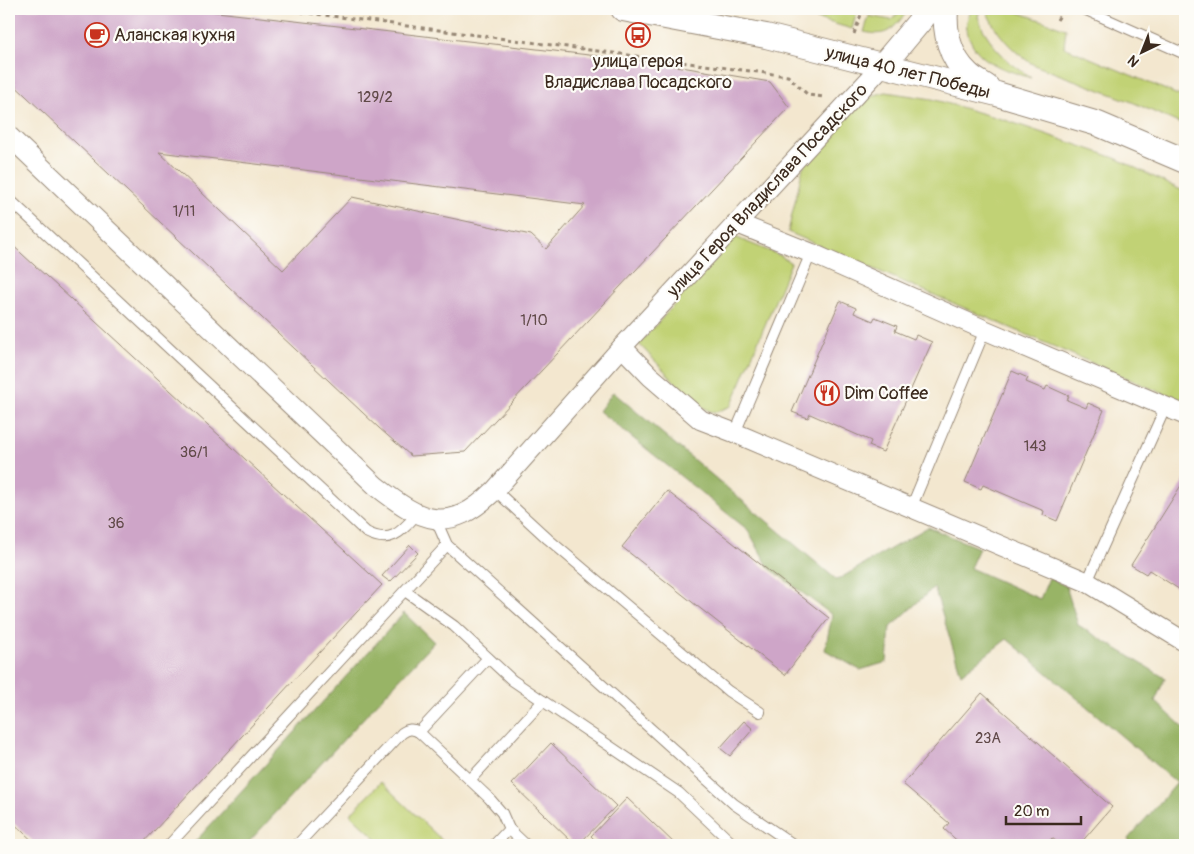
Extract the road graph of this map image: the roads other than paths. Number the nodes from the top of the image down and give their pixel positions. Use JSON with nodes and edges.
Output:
{"nodes":[{"id":1,"x":623,"y":9,"type":"edge"},
{"id":2,"x":930,"y":9,"type":"edge"},
{"id":3,"x":946,"y":9,"type":"edge"},
{"id":4,"x":1084,"y":9,"type":"edge"},
{"id":5,"x":1185,"y":54,"type":"edge"},
{"id":6,"x":883,"y":65,"type":"junction"},
{"id":7,"x":997,"y":94,"type":"junction"},
{"id":8,"x":9,"y":136,"type":"edge"},
{"id":9,"x":1185,"y":161,"type":"edge"},
{"id":10,"x":9,"y":199,"type":"edge"},
{"id":11,"x":736,"y":223,"type":"junction"},
{"id":12,"x":811,"y":253,"type":"junction"},
{"id":13,"x":985,"y":330,"type":"junction"},
{"id":14,"x":622,"y":346,"type":"junction"},
{"id":15,"x":1166,"y":406,"type":"junction"},
{"id":16,"x":1185,"y":415,"type":"edge"},
{"id":17,"x":735,"y":433,"type":"junction"},
{"id":18,"x":495,"y":490,"type":"junction"},
{"id":19,"x":910,"y":508,"type":"junction"},
{"id":20,"x":417,"y":514,"type":"junction"},
{"id":21,"x":436,"y":520,"type":"junction"},
{"id":22,"x":447,"y":545,"type":"junction"},
{"id":23,"x":1087,"y":582,"type":"junction"},
{"id":24,"x":404,"y":591,"type":"junction"},
{"id":25,"x":1185,"y":642,"type":"edge"},
{"id":26,"x":488,"y":658,"type":"junction"},
{"id":27,"x":543,"y":701,"type":"junction"},
{"id":28,"x":760,"y":712,"type":"dead end"},
{"id":29,"x":419,"y":732,"type":"junction"},
{"id":30,"x":470,"y":780,"type":"junction"},
{"id":31,"x":509,"y":829,"type":"junction"},
{"id":32,"x":169,"y":845,"type":"edge"},
{"id":33,"x":297,"y":845,"type":"edge"},
{"id":34,"x":494,"y":845,"type":"edge"},
{"id":35,"x":526,"y":845,"type":"edge"},
{"id":36,"x":734,"y":845,"type":"edge"},
{"id":37,"x":794,"y":845,"type":"edge"}],
"edges":[{"from":1,"to":6,"type":"street","name":"улица 40 лет Победы"},
{"from":2,"to":6,"type":"street","name":"улица Героя Владислава Посадского"},
{"from":3,"to":7,"type":"street"},
{"from":4,"to":5,"type":"lane"},
{"from":6,"to":7,"type":"street","name":"улица 40 лет Победы"},
{"from":6,"to":11,"type":"street","name":"улица Героя Владислава Посадского"},
{"from":7,"to":9,"type":"street","name":"улица 40 лет Победы"},
{"from":8,"to":20,"type":"street"},
{"from":10,"to":20,"type":"lane"},
{"from":11,"to":12,"type":"street"},
{"from":11,"to":14,"type":"street","name":"улица Героя Владислава Посадского"},
{"from":12,"to":13,"type":"street"},
{"from":12,"to":17,"type":"lane"},
{"from":13,"to":15,"type":"street"},
{"from":13,"to":19,"type":"lane"},
{"from":14,"to":17,"type":"street"},
{"from":14,"to":18,"type":"street","name":"улица Героя Владислава Посадского"},
{"from":15,"to":16,"type":"street"},
{"from":15,"to":23,"type":"lane"},
{"from":17,"to":19,"type":"street"},
{"from":18,"to":21,"type":"street","name":"улица Героя Владислава Посадского"},
{"from":18,"to":28,"type":"lane"},
{"from":19,"to":23,"type":"street"},
{"from":20,"to":21,"type":"street"},
{"from":21,"to":22,"type":"lane"},
{"from":22,"to":24,"type":"lane"},
{"from":22,"to":37,"type":"lane"},
{"from":23,"to":25,"type":"street"},
{"from":24,"to":26,"type":"lane"},
{"from":24,"to":32,"type":"lane"},
{"from":26,"to":27,"type":"lane"},
{"from":26,"to":29,"type":"lane"},
{"from":27,"to":30,"type":"lane"},
{"from":27,"to":36,"type":"lane"},
{"from":29,"to":30,"type":"lane"},
{"from":29,"to":33,"type":"lane"},
{"from":30,"to":31,"type":"lane"},
{"from":31,"to":34,"type":"lane"},
{"from":31,"to":35,"type":"lane"}]}
